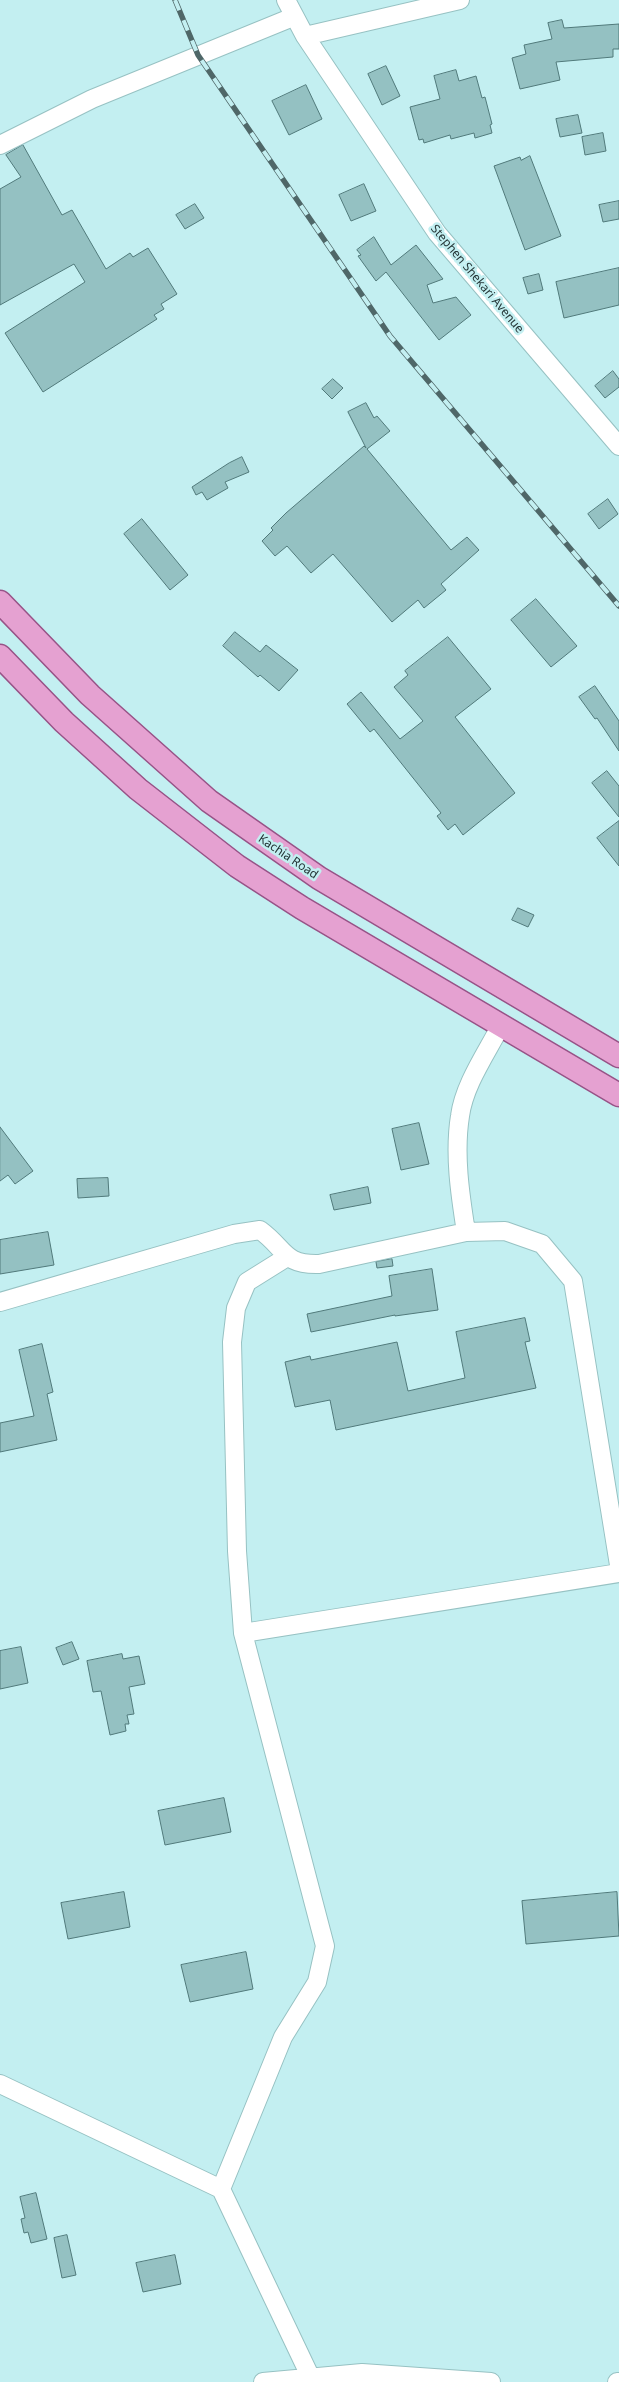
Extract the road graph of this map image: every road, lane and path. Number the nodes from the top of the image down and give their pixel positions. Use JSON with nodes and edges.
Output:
{"nodes":[{"id":1,"x":286,"y":0,"type":"edge"},
{"id":2,"x":460,"y":0,"type":"edge"},
{"id":3,"x":293,"y":17,"type":"junction"},
{"id":4,"x":305,"y":36,"type":"junction"},
{"id":5,"x":0,"y":145,"type":"edge"},
{"id":6,"x":619,"y":446,"type":"edge"},
{"id":7,"x":0,"y":602,"type":"edge"},
{"id":8,"x":0,"y":656,"type":"edge"},
{"id":9,"x":501,"y":1025,"type":"junction"},
{"id":10,"x":619,"y":1056,"type":"edge"},
{"id":11,"x":619,"y":1095,"type":"edge"},
{"id":12,"x":466,"y":1232,"type":"junction"},
{"id":13,"x":287,"y":1257,"type":"junction"},
{"id":14,"x":0,"y":1302,"type":"edge"},
{"id":15,"x":619,"y":1565,"type":"edge"},
{"id":16,"x":619,"y":1573,"type":"edge"},
{"id":17,"x":243,"y":1633,"type":"junction"},
{"id":18,"x":0,"y":2084,"type":"edge"},
{"id":19,"x":221,"y":2189,"type":"junction"},
{"id":20,"x":310,"y":2376,"type":"junction"},
{"id":21,"x":263,"y":2382,"type":"edge"},
{"id":22,"x":491,"y":2382,"type":"edge"}],
"edges":[{"from":1,"to":3,"type":"street","name":"Stephen Shekari Avenue"},
{"from":2,"to":4,"type":"street"},
{"from":3,"to":4,"type":"street","name":"Stephen Shekari Avenue"},
{"from":3,"to":5,"type":"street"},
{"from":4,"to":6,"type":"street","name":"Stephen Shekari Avenue"},
{"from":7,"to":10,"type":"main road","name":"Kachia Road"},
{"from":8,"to":9,"type":"main road"},
{"from":9,"to":11,"type":"main road"},
{"from":9,"to":12,"type":"street"},
{"from":12,"to":13,"type":"street"},
{"from":12,"to":15,"type":"street"},
{"from":13,"to":14,"type":"street"},
{"from":13,"to":17,"type":"street"},
{"from":16,"to":17,"type":"street"},
{"from":17,"to":19,"type":"street"},
{"from":18,"to":19,"type":"street"},
{"from":19,"to":20,"type":"street"},
{"from":20,"to":21,"type":"street"},
{"from":20,"to":22,"type":"street"}]}
